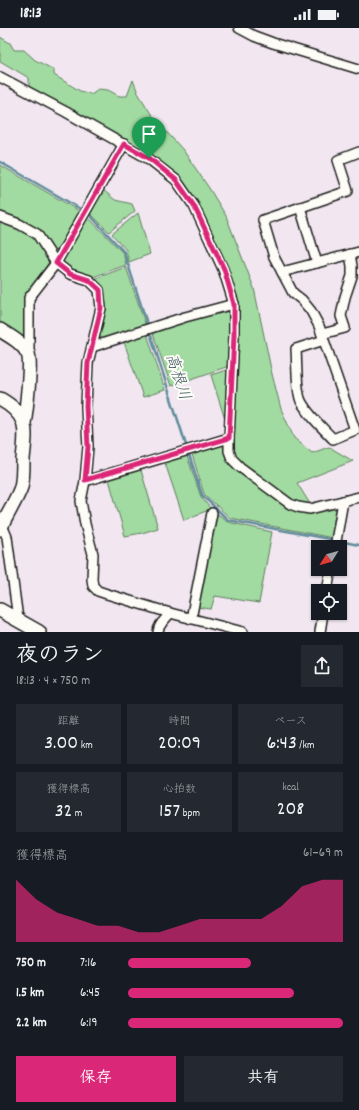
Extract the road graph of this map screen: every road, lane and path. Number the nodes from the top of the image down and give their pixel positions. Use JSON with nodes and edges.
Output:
{"nodes":[{"id":1,"x":239,"y":28,"type":"edge"},
{"id":2,"x":359,"y":69,"type":"edge"},
{"id":3,"x":0,"y":77,"type":"edge"},
{"id":4,"x":124,"y":144,"type":"junction"},
{"id":5,"x":359,"y":152,"type":"edge"},
{"id":6,"x":300,"y":208,"type":"junction"},
{"id":7,"x":0,"y":217,"type":"edge"},
{"id":8,"x":354,"y":253,"type":"edge"},
{"id":9,"x":56,"y":263,"type":"junction"},
{"id":10,"x":317,"y":263,"type":"junction"},
{"id":11,"x":282,"y":272,"type":"junction"},
{"id":12,"x":234,"y":304,"type":"junction"},
{"id":13,"x":0,"y":330,"type":"edge"},
{"id":14,"x":323,"y":337,"type":"junction"},
{"id":15,"x":92,"y":347,"type":"junction"},
{"id":16,"x":29,"y":356,"type":"junction"},
{"id":17,"x":0,"y":400,"type":"edge"},
{"id":18,"x":24,"y":423,"type":"junction"},
{"id":19,"x":229,"y":438,"type":"junction"},
{"id":20,"x":85,"y":480,"type":"junction"},
{"id":21,"x":359,"y":497,"type":"edge"},
{"id":22,"x":343,"y":501,"type":"junction"},
{"id":23,"x":212,"y":513,"type":"dead end"},
{"id":24,"x":1,"y":526,"type":"edge"},
{"id":25,"x":336,"y":540,"type":"edge"},
{"id":26,"x":0,"y":610,"type":"edge"},
{"id":27,"x":170,"y":613,"type":"junction"},
{"id":28,"x":18,"y":619,"type":"junction"},
{"id":29,"x":191,"y":619,"type":"junction"},
{"id":30,"x":322,"y":620,"type":"edge"},
{"id":31,"x":39,"y":632,"type":"edge"},
{"id":32,"x":158,"y":632,"type":"edge"},
{"id":33,"x":242,"y":632,"type":"edge"},
{"id":34,"x":320,"y":632,"type":"edge"}],
"edges":[{"from":1,"to":2,"type":"street"},
{"from":3,"to":4,"type":"street"},
{"from":4,"to":9,"type":"street"},
{"from":4,"to":12,"type":"street"},
{"from":5,"to":6,"type":"street"},
{"from":6,"to":10,"type":"street"},
{"from":6,"to":11,"type":"street"},
{"from":7,"to":9,"type":"street"},
{"from":8,"to":10,"type":"street"},
{"from":8,"to":14,"type":"street"},
{"from":9,"to":15,"type":"street"},
{"from":9,"to":16,"type":"street"},
{"from":10,"to":11,"type":"street"},
{"from":11,"to":14,"type":"street"},
{"from":12,"to":15,"type":"street"},
{"from":12,"to":19,"type":"street"},
{"from":13,"to":16,"type":"street"},
{"from":14,"to":14,"type":"street"},
{"from":15,"to":20,"type":"street"},
{"from":16,"to":18,"type":"street"},
{"from":17,"to":18,"type":"street"},
{"from":18,"to":24,"type":"street"},
{"from":19,"to":20,"type":"street"},
{"from":19,"to":22,"type":"street"},
{"from":20,"to":27,"type":"street"},
{"from":21,"to":22,"type":"street"},
{"from":22,"to":25,"type":"street"},
{"from":23,"to":29,"type":"street"},
{"from":24,"to":28,"type":"street"},
{"from":26,"to":28,"type":"street"},
{"from":27,"to":29,"type":"street"},
{"from":27,"to":32,"type":"street"},
{"from":28,"to":31,"type":"street"},
{"from":29,"to":33,"type":"street"},
{"from":30,"to":34,"type":"street"}]}
